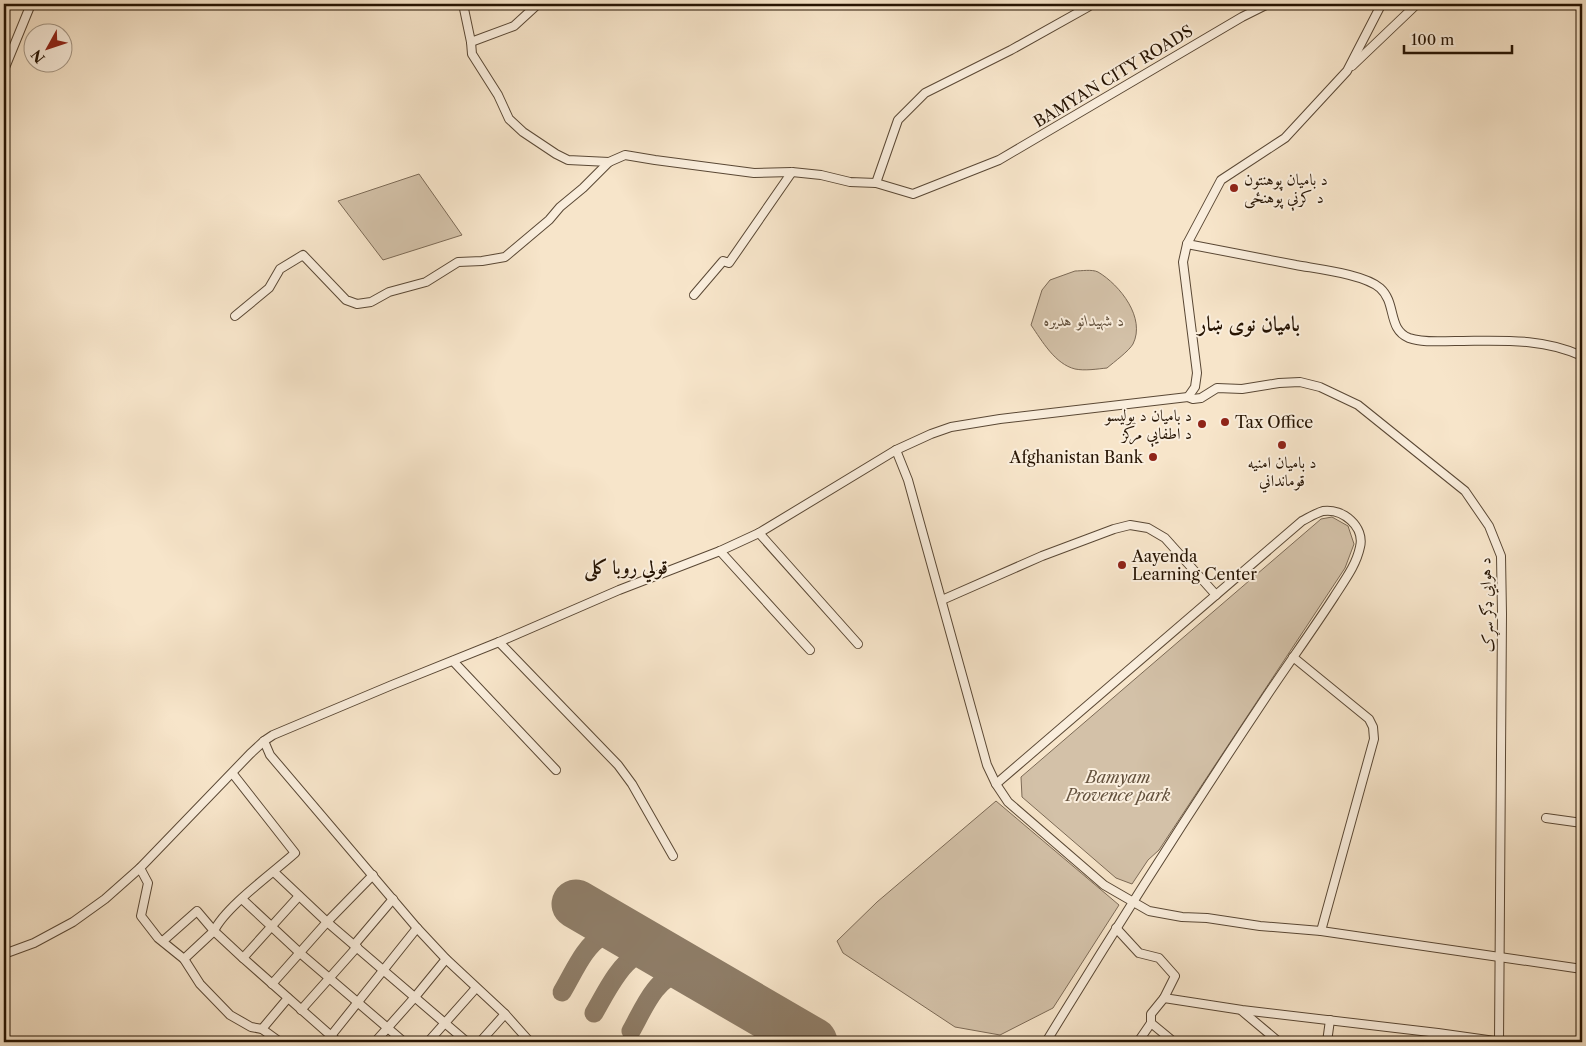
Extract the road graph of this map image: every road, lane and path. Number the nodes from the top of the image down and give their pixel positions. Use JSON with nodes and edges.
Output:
{"nodes":[{"id":1,"x":31,"y":4,"type":"edge"},
{"id":2,"x":463,"y":4,"type":"edge"},
{"id":3,"x":538,"y":4,"type":"edge"},
{"id":4,"x":1086,"y":4,"type":"edge"},
{"id":5,"x":1268,"y":4,"type":"edge"},
{"id":6,"x":1417,"y":4,"type":"edge"},
{"id":7,"x":1380,"y":5,"type":"edge"},
{"id":8,"x":471,"y":42,"type":"junction"},
{"id":9,"x":4,"y":70,"type":"edge"},
{"id":10,"x":1347,"y":70,"type":"junction"},
{"id":11,"x":608,"y":162,"type":"junction"},
{"id":12,"x":792,"y":172,"type":"junction"},
{"id":13,"x":876,"y":183,"type":"junction"},
{"id":14,"x":1187,"y":244,"type":"junction"},
{"id":15,"x":694,"y":295,"type":"dead end"},
{"id":16,"x":235,"y":316,"type":"dead end"},
{"id":17,"x":1582,"y":356,"type":"edge"},
{"id":18,"x":1188,"y":397,"type":"junction"},
{"id":19,"x":896,"y":450,"type":"junction"},
{"id":20,"x":759,"y":534,"type":"junction"},
{"id":21,"x":720,"y":551,"type":"junction"},
{"id":22,"x":1216,"y":595,"type":"junction"},
{"id":23,"x":942,"y":600,"type":"junction"},
{"id":24,"x":499,"y":642,"type":"junction"},
{"id":25,"x":858,"y":644,"type":"dead end"},
{"id":26,"x":810,"y":650,"type":"dead end"},
{"id":27,"x":1293,"y":657,"type":"junction"},
{"id":28,"x":453,"y":661,"type":"junction"},
{"id":29,"x":264,"y":741,"type":"junction"},
{"id":30,"x":556,"y":770,"type":"dead end"},
{"id":31,"x":232,"y":774,"type":"junction"},
{"id":32,"x":996,"y":784,"type":"junction"},
{"id":33,"x":1546,"y":818,"type":"dead end"},
{"id":34,"x":1582,"y":823,"type":"edge"},
{"id":35,"x":673,"y":856,"type":"dead end"},
{"id":36,"x":140,"y":868,"type":"junction"},
{"id":37,"x":274,"y":872,"type":"junction"},
{"id":38,"x":373,"y":875,"type":"junction"},
{"id":39,"x":299,"y":896,"type":"junction"},
{"id":40,"x":242,"y":899,"type":"junction"},
{"id":41,"x":393,"y":899,"type":"junction"},
{"id":42,"x":1132,"y":901,"type":"junction"},
{"id":43,"x":328,"y":922,"type":"junction"},
{"id":44,"x":271,"y":927,"type":"junction"},
{"id":45,"x":417,"y":928,"type":"junction"},
{"id":46,"x":1116,"y":928,"type":"junction"},
{"id":47,"x":214,"y":931,"type":"junction"},
{"id":48,"x":1322,"y":932,"type":"junction"},
{"id":49,"x":163,"y":940,"type":"junction"},
{"id":50,"x":356,"y":946,"type":"junction"},
{"id":51,"x":300,"y":953,"type":"junction"},
{"id":52,"x":4,"y":954,"type":"edge"},
{"id":53,"x":243,"y":958,"type":"junction"},
{"id":54,"x":1500,"y":958,"type":"junction"},
{"id":55,"x":184,"y":959,"type":"junction"},
{"id":56,"x":446,"y":959,"type":"junction"},
{"id":57,"x":1582,"y":969,"type":"edge"},
{"id":58,"x":384,"y":970,"type":"junction"},
{"id":59,"x":331,"y":978,"type":"junction"},
{"id":60,"x":272,"y":984,"type":"junction"},
{"id":61,"x":476,"y":988,"type":"junction"},
{"id":62,"x":415,"y":997,"type":"junction"},
{"id":63,"x":288,"y":998,"type":"junction"},
{"id":64,"x":1164,"y":998,"type":"junction"},
{"id":65,"x":357,"y":1002,"type":"junction"},
{"id":66,"x":302,"y":1010,"type":"junction"},
{"id":67,"x":1242,"y":1010,"type":"junction"},
{"id":68,"x":505,"y":1014,"type":"junction"},
{"id":69,"x":1330,"y":1020,"type":"junction"},
{"id":70,"x":446,"y":1023,"type":"junction"},
{"id":71,"x":1151,"y":1023,"type":"junction"},
{"id":72,"x":388,"y":1027,"type":"junction"},
{"id":73,"x":262,"y":1029,"type":"junction"},
{"id":74,"x":1438,"y":1033,"type":"junction"},
{"id":75,"x":328,"y":1039,"type":"edge"},
{"id":76,"x":280,"y":1042,"type":"edge"},
{"id":77,"x":338,"y":1042,"type":"edge"},
{"id":78,"x":375,"y":1042,"type":"edge"},
{"id":79,"x":404,"y":1042,"type":"edge"},
{"id":80,"x":428,"y":1042,"type":"edge"},
{"id":81,"x":467,"y":1042,"type":"edge"},
{"id":82,"x":480,"y":1042,"type":"edge"},
{"id":83,"x":530,"y":1042,"type":"edge"},
{"id":84,"x":1046,"y":1042,"type":"edge"},
{"id":85,"x":1138,"y":1042,"type":"edge"},
{"id":86,"x":1174,"y":1042,"type":"edge"},
{"id":87,"x":1279,"y":1042,"type":"edge"},
{"id":88,"x":1327,"y":1042,"type":"edge"},
{"id":89,"x":1438,"y":1042,"type":"edge"},
{"id":90,"x":1500,"y":1042,"type":"edge"}],
"edges":[{"from":1,"to":9,"type":"street"},
{"from":2,"to":8,"type":"street","name":"BAMYAN CITY ROADS"},
{"from":3,"to":8,"type":"street"},
{"from":4,"to":13,"type":"street"},
{"from":5,"to":13,"type":"street","name":"BAMYAN CITY ROADS"},
{"from":6,"to":10,"type":"street"},
{"from":7,"to":10,"type":"street"},
{"from":8,"to":11,"type":"street","name":"BAMYAN CITY ROADS"},
{"from":10,"to":14,"type":"street"},
{"from":11,"to":12,"type":"street","name":"BAMYAN CITY ROADS"},
{"from":11,"to":16,"type":"street"},
{"from":12,"to":13,"type":"street","name":"BAMYAN CITY ROADS"},
{"from":12,"to":15,"type":"street"},
{"from":14,"to":17,"type":"street"},
{"from":14,"to":18,"type":"street"},
{"from":18,"to":19,"type":"street"},
{"from":18,"to":54,"type":"street","name":"د هوايي ډګر سړک"},
{"from":19,"to":20,"type":"street"},
{"from":19,"to":23,"type":"street"},
{"from":20,"to":21,"type":"street"},
{"from":20,"to":25,"type":"street"},
{"from":21,"to":24,"type":"street"},
{"from":21,"to":26,"type":"street"},
{"from":22,"to":23,"type":"street"},
{"from":22,"to":27,"type":"street"},
{"from":22,"to":32,"type":"street"},
{"from":23,"to":32,"type":"street"},
{"from":24,"to":28,"type":"street"},
{"from":24,"to":35,"type":"street"},
{"from":27,"to":42,"type":"street"},
{"from":27,"to":48,"type":"street"},
{"from":28,"to":29,"type":"street"},
{"from":28,"to":30,"type":"street"},
{"from":29,"to":31,"type":"street"},
{"from":29,"to":38,"type":"street"},
{"from":31,"to":36,"type":"street"},
{"from":31,"to":37,"type":"street"},
{"from":32,"to":42,"type":"street"},
{"from":33,"to":34,"type":"street"},
{"from":36,"to":49,"type":"street"},
{"from":36,"to":52,"type":"street"},
{"from":37,"to":39,"type":"street"},
{"from":37,"to":40,"type":"street"},
{"from":38,"to":41,"type":"street"},
{"from":38,"to":43,"type":"street"},
{"from":39,"to":43,"type":"street"},
{"from":39,"to":44,"type":"street"},
{"from":40,"to":44,"type":"street"},
{"from":40,"to":47,"type":"street"},
{"from":41,"to":45,"type":"street"},
{"from":41,"to":50,"type":"street"},
{"from":42,"to":46,"type":"street"},
{"from":42,"to":48,"type":"street"},
{"from":43,"to":50,"type":"street"},
{"from":43,"to":51,"type":"street"},
{"from":44,"to":51,"type":"street"},
{"from":44,"to":53,"type":"street"},
{"from":45,"to":56,"type":"street"},
{"from":45,"to":58,"type":"street"},
{"from":46,"to":64,"type":"street"},
{"from":46,"to":84,"type":"street"},
{"from":47,"to":49,"type":"street"},
{"from":47,"to":53,"type":"street"},
{"from":47,"to":55,"type":"street"},
{"from":48,"to":54,"type":"street"},
{"from":49,"to":55,"type":"street"},
{"from":50,"to":58,"type":"street"},
{"from":50,"to":59,"type":"street"},
{"from":51,"to":59,"type":"street"},
{"from":51,"to":60,"type":"street"},
{"from":53,"to":60,"type":"street"},
{"from":54,"to":57,"type":"street"},
{"from":54,"to":90,"type":"street","name":"د هوايي ډګر سړک"},
{"from":55,"to":73,"type":"street"},
{"from":56,"to":61,"type":"street"},
{"from":56,"to":62,"type":"street"},
{"from":58,"to":62,"type":"street"},
{"from":58,"to":65,"type":"street"},
{"from":59,"to":65,"type":"street"},
{"from":59,"to":66,"type":"street"},
{"from":60,"to":63,"type":"street"},
{"from":61,"to":68,"type":"street"},
{"from":61,"to":70,"type":"street"},
{"from":62,"to":70,"type":"street"},
{"from":62,"to":72,"type":"street"},
{"from":63,"to":66,"type":"street"},
{"from":63,"to":73,"type":"street"},
{"from":64,"to":67,"type":"street"},
{"from":64,"to":71,"type":"street"},
{"from":65,"to":72,"type":"street"},
{"from":65,"to":75,"type":"street"},
{"from":66,"to":75,"type":"street"},
{"from":67,"to":69,"type":"street"},
{"from":67,"to":87,"type":"street"},
{"from":68,"to":82,"type":"street"},
{"from":68,"to":83,"type":"street"},
{"from":69,"to":74,"type":"street"},
{"from":69,"to":88,"type":"street"},
{"from":70,"to":80,"type":"street"},
{"from":70,"to":81,"type":"street"},
{"from":71,"to":85,"type":"street"},
{"from":71,"to":86,"type":"street"},
{"from":72,"to":78,"type":"street"},
{"from":72,"to":79,"type":"street"},
{"from":73,"to":76,"type":"street"},
{"from":74,"to":89,"type":"street"},
{"from":74,"to":90,"type":"street"},
{"from":75,"to":77,"type":"street"}]}
